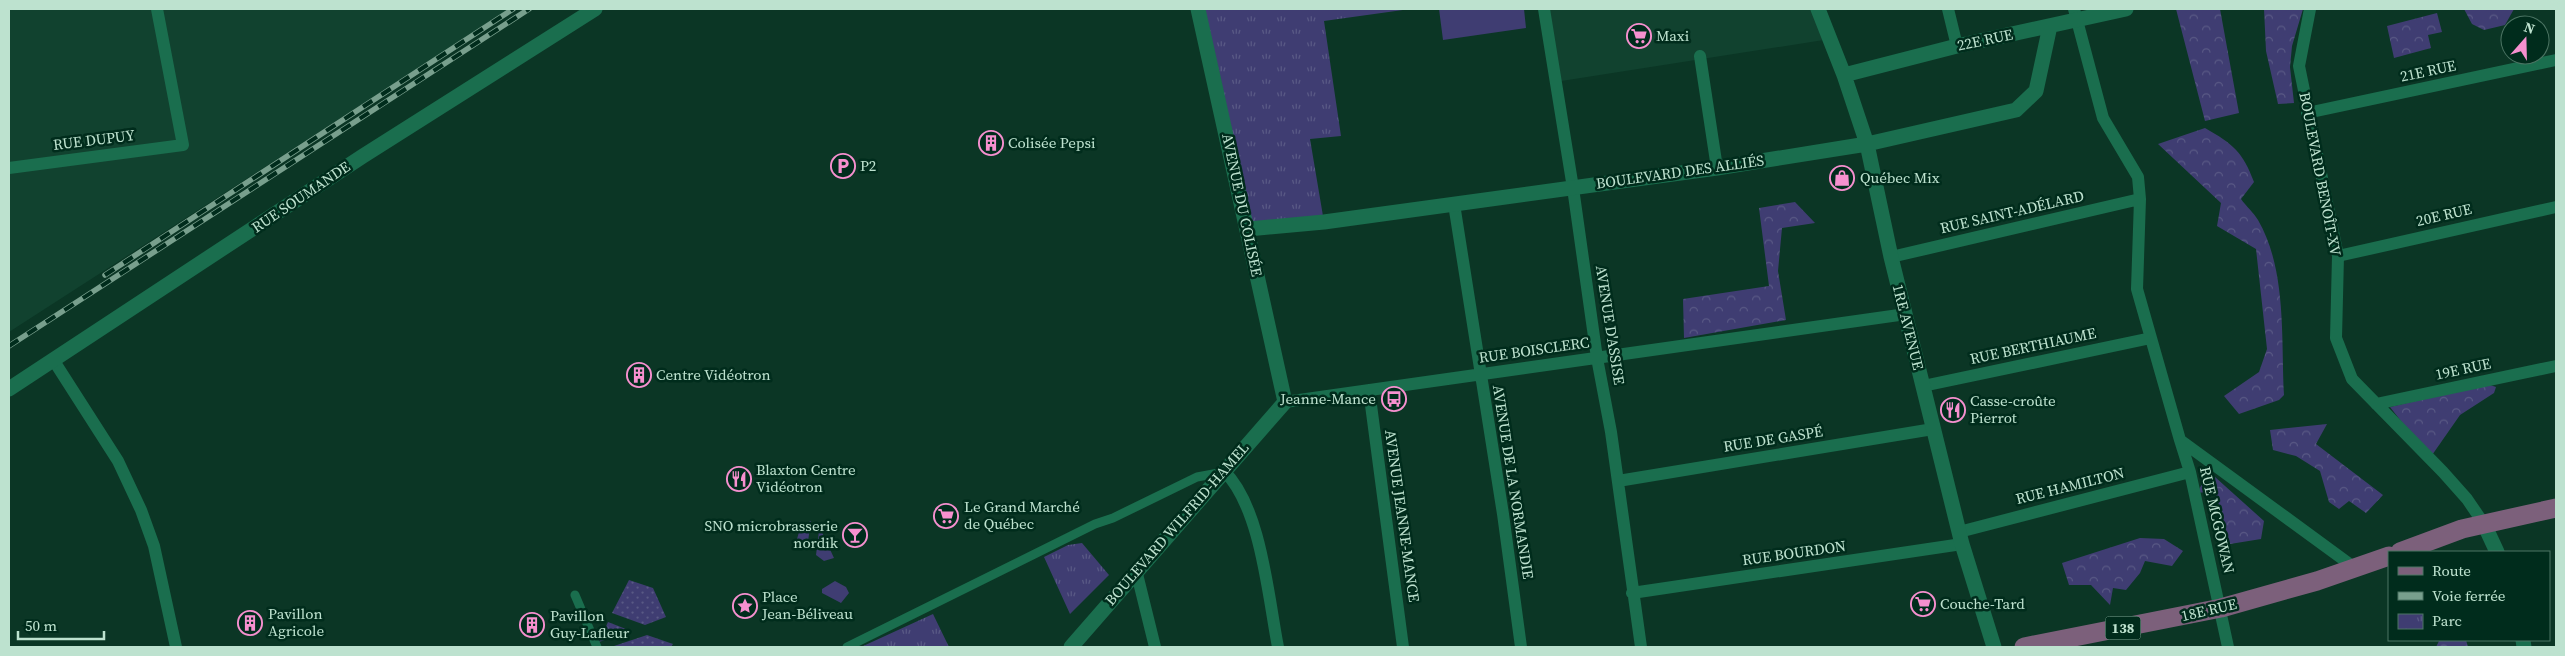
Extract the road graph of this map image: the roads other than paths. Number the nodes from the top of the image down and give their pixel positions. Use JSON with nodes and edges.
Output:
{"nodes":[{"id":1,"x":157,"y":9,"type":"edge"},
{"id":2,"x":595,"y":9,"type":"edge"},
{"id":3,"x":1198,"y":9,"type":"edge"},
{"id":4,"x":1544,"y":9,"type":"edge"},
{"id":5,"x":1818,"y":9,"type":"edge"},
{"id":6,"x":1948,"y":9,"type":"edge"},
{"id":7,"x":2126,"y":9,"type":"edge"},
{"id":8,"x":2310,"y":9,"type":"edge"},
{"id":9,"x":2075,"y":14,"type":"edge"},
{"id":10,"x":2050,"y":26,"type":"junction"},
{"id":11,"x":1957,"y":46,"type":"junction"},
{"id":12,"x":1700,"y":56,"type":"dead end"},
{"id":13,"x":2556,"y":60,"type":"edge"},
{"id":14,"x":1844,"y":74,"type":"junction"},
{"id":15,"x":2306,"y":113,"type":"junction"},
{"id":16,"x":1867,"y":144,"type":"junction"},
{"id":17,"x":9,"y":168,"type":"edge"},
{"id":18,"x":1717,"y":168,"type":"junction"},
{"id":19,"x":1573,"y":188,"type":"junction"},
{"id":20,"x":2140,"y":199,"type":"junction"},
{"id":21,"x":1454,"y":204,"type":"junction"},
{"id":22,"x":2556,"y":207,"type":"edge"},
{"id":23,"x":1248,"y":229,"type":"junction"},
{"id":24,"x":2338,"y":256,"type":"junction"},
{"id":25,"x":1891,"y":257,"type":"junction"},
{"id":26,"x":1906,"y":314,"type":"junction"},
{"id":27,"x":2151,"y":338,"type":"junction"},
{"id":28,"x":1597,"y":358,"type":"junction"},
{"id":29,"x":54,"y":361,"type":"junction"},
{"id":30,"x":2556,"y":366,"type":"edge"},
{"id":31,"x":1480,"y":374,"type":"junction"},
{"id":32,"x":1922,"y":386,"type":"junction"},
{"id":33,"x":9,"y":389,"type":"edge"},
{"id":34,"x":1369,"y":390,"type":"junction"},
{"id":35,"x":1284,"y":402,"type":"junction"},
{"id":36,"x":2376,"y":404,"type":"junction"},
{"id":37,"x":1933,"y":429,"type":"junction"},
{"id":38,"x":2180,"y":440,"type":"junction"},
{"id":39,"x":1224,"y":472,"type":"junction"},
{"id":40,"x":2190,"y":472,"type":"junction"},
{"id":41,"x":1618,"y":481,"type":"junction"},
{"id":42,"x":2556,"y":508,"type":"edge"},
{"id":43,"x":2484,"y":524,"type":"junction"},
{"id":44,"x":1960,"y":538,"type":"junction"},
{"id":45,"x":2403,"y":551,"type":"edge"},
{"id":46,"x":2497,"y":551,"type":"edge"},
{"id":47,"x":2388,"y":556,"type":"edge"},
{"id":48,"x":2355,"y":568,"type":"junction"},
{"id":49,"x":1136,"y":570,"type":"junction"},
{"id":50,"x":1632,"y":593,"type":"junction"},
{"id":51,"x":575,"y":595,"type":"dead end"},
{"id":52,"x":2221,"y":608,"type":"junction"},
{"id":53,"x":176,"y":647,"type":"edge"},
{"id":54,"x":597,"y":647,"type":"edge"},
{"id":55,"x":847,"y":647,"type":"edge"},
{"id":56,"x":1070,"y":647,"type":"edge"},
{"id":57,"x":1155,"y":647,"type":"edge"},
{"id":58,"x":1278,"y":647,"type":"edge"},
{"id":59,"x":1403,"y":647,"type":"edge"},
{"id":60,"x":1521,"y":647,"type":"edge"},
{"id":61,"x":1641,"y":647,"type":"edge"},
{"id":62,"x":1994,"y":647,"type":"edge"},
{"id":63,"x":2024,"y":647,"type":"edge"},
{"id":64,"x":2228,"y":647,"type":"edge"}],
"edges":[{"from":1,"to":17,"type":"street","name":"RUE DUPUY"},
{"from":2,"to":29,"type":"street","name":"RUE SOUMANDE"},
{"from":3,"to":23,"type":"street","name":"AVENUE DU COLISÉE"},
{"from":4,"to":19,"type":"street","name":"AVENUE D'ASSISE"},
{"from":5,"to":14,"type":"street","name":"1RE AVENUE"},
{"from":6,"to":11,"type":"street"},
{"from":7,"to":9,"type":"street","name":"22E RUE"},
{"from":8,"to":15,"type":"street","name":"BOULEVARD BENOÎT-XV"},
{"from":9,"to":10,"type":"street","name":"22E RUE"},
{"from":9,"to":20,"type":"street","name":"RUE MCGOWAN"},
{"from":10,"to":11,"type":"street","name":"22E RUE"},
{"from":10,"to":16,"type":"street","name":"BOULEVARD DES ALLIÉS"},
{"from":11,"to":14,"type":"street","name":"22E RUE"},
{"from":12,"to":18,"type":"street"},
{"from":13,"to":15,"type":"street","name":"21E RUE"},
{"from":14,"to":16,"type":"street","name":"1RE AVENUE"},
{"from":15,"to":24,"type":"street","name":"BOULEVARD BENOÎT-XV"},
{"from":16,"to":18,"type":"street","name":"BOULEVARD DES ALLIÉS"},
{"from":16,"to":25,"type":"street","name":"1RE AVENUE"},
{"from":18,"to":19,"type":"street","name":"BOULEVARD DES ALLIÉS"},
{"from":19,"to":21,"type":"street","name":"BOULEVARD DES ALLIÉS"},
{"from":19,"to":28,"type":"street","name":"AVENUE D'ASSISE"},
{"from":20,"to":25,"type":"street","name":"RUE SAINT-ADÉLARD"},
{"from":20,"to":27,"type":"street","name":"RUE MCGOWAN"},
{"from":21,"to":23,"type":"street","name":"BOULEVARD DES ALLIÉS"},
{"from":21,"to":31,"type":"street","name":"AVENUE DE LA NORMANDIE"},
{"from":22,"to":24,"type":"street","name":"20E RUE"},
{"from":23,"to":35,"type":"street","name":"AVENUE DU COLISÉE"},
{"from":24,"to":36,"type":"street","name":"BOULEVARD BENOÎT-XV"},
{"from":25,"to":26,"type":"street","name":"1RE AVENUE"},
{"from":26,"to":28,"type":"street","name":"RUE BOISCLERC"},
{"from":26,"to":32,"type":"street","name":"1RE AVENUE"},
{"from":27,"to":32,"type":"street","name":"RUE BERTHIAUME"},
{"from":27,"to":38,"type":"street","name":"RUE MCGOWAN"},
{"from":28,"to":31,"type":"street","name":"RUE BOISCLERC"},
{"from":28,"to":41,"type":"street","name":"AVENUE D'ASSISE"},
{"from":29,"to":33,"type":"street","name":"RUE SOUMANDE"},
{"from":29,"to":53,"type":"street"},
{"from":30,"to":36,"type":"street","name":"19E RUE"},
{"from":31,"to":34,"type":"street","name":"RUE BOISCLERC"},
{"from":31,"to":60,"type":"street","name":"AVENUE DE LA NORMANDIE"},
{"from":32,"to":37,"type":"street","name":"1RE AVENUE"},
{"from":34,"to":35,"type":"street","name":"RUE BOISCLERC"},
{"from":34,"to":59,"type":"street","name":"AVENUE JEANNE-MANCE"},
{"from":35,"to":39,"type":"street","name":"BOULEVARD WILFRID-HAMEL"},
{"from":36,"to":43,"type":"street","name":"BOULEVARD BENOÎT-XV"},
{"from":37,"to":41,"type":"street","name":"RUE DE GASPÉ"},
{"from":37,"to":44,"type":"street","name":"1RE AVENUE"},
{"from":38,"to":40,"type":"street","name":"RUE MCGOWAN"},
{"from":38,"to":48,"type":"street"},
{"from":39,"to":49,"type":"street","name":"BOULEVARD WILFRID-HAMEL"},
{"from":39,"to":55,"type":"street"},
{"from":39,"to":58,"type":"street"},
{"from":40,"to":44,"type":"street","name":"RUE HAMILTON"},
{"from":40,"to":52,"type":"street","name":"RUE MCGOWAN"},
{"from":41,"to":50,"type":"street","name":"AVENUE D'ASSISE"},
{"from":42,"to":43,"type":"main road"},
{"from":43,"to":45,"type":"main road"},
{"from":43,"to":46,"type":"street","name":"BOULEVARD BENOÎT-XV"},
{"from":44,"to":50,"type":"street","name":"RUE BOURDON"},
{"from":44,"to":62,"type":"street","name":"1RE AVENUE"},
{"from":47,"to":48,"type":"main road","name":"18E RUE","number":"138"},
{"from":48,"to":52,"type":"main road","name":"18E RUE","number":"138"},
{"from":49,"to":56,"type":"street","name":"BOULEVARD WILFRID-HAMEL"},
{"from":49,"to":57,"type":"street"},
{"from":50,"to":61,"type":"street","name":"AVENUE D'ASSISE"},
{"from":51,"to":54,"type":"street"},
{"from":52,"to":63,"type":"main road","name":"18E RUE","number":"138"},
{"from":52,"to":64,"type":"street","name":"RUE MCGOWAN"}]}
